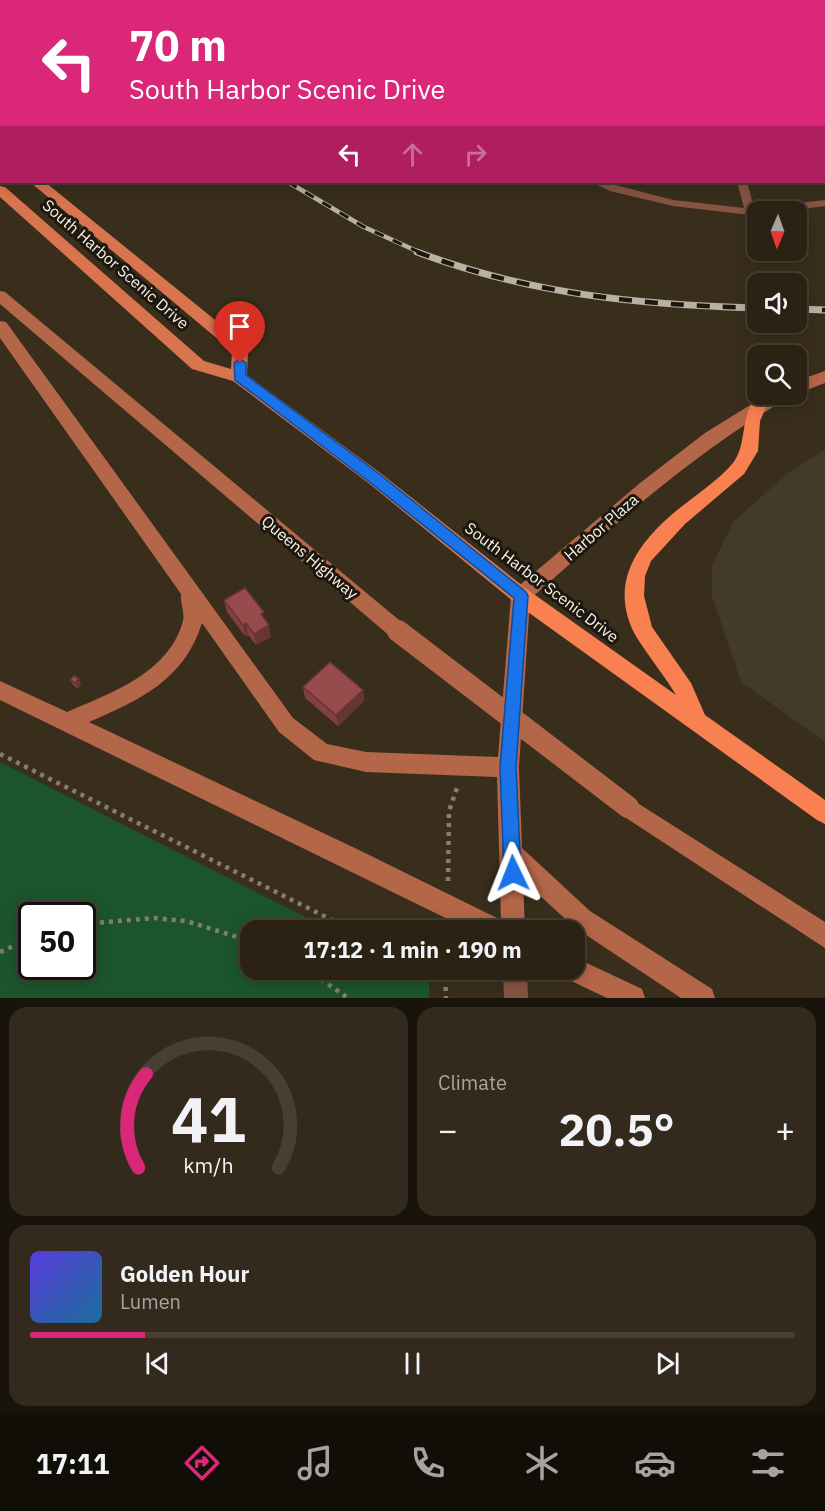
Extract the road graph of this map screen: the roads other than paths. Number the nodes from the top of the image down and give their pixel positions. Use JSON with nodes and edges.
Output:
{"nodes":[{"id":1,"x":38,"y":183,"type":"edge"},
{"id":2,"x":742,"y":183,"type":"edge"},
{"id":3,"x":604,"y":184,"type":"edge"},
{"id":4,"x":0,"y":190,"type":"edge"},
{"id":5,"x":747,"y":201,"type":"edge"},
{"id":6,"x":825,"y":203,"type":"edge"},
{"id":7,"x":807,"y":205,"type":"edge"},
{"id":8,"x":747,"y":212,"type":"edge"},
{"id":9,"x":0,"y":296,"type":"edge"},
{"id":10,"x":0,"y":327,"type":"edge"},
{"id":11,"x":239,"y":377,"type":"junction"},
{"id":12,"x":825,"y":377,"type":"edge"},
{"id":13,"x":807,"y":384,"type":"edge"},
{"id":14,"x":762,"y":405,"type":"edge"},
{"id":15,"x":758,"y":407,"type":"junction"},
{"id":16,"x":189,"y":592,"type":"junction"},
{"id":17,"x":521,"y":596,"type":"junction"},
{"id":18,"x":0,"y":690,"type":"edge"},
{"id":19,"x":697,"y":721,"type":"junction"},
{"id":20,"x":67,"y":722,"type":"junction"},
{"id":21,"x":508,"y":767,"type":"junction"},
{"id":22,"x":825,"y":813,"type":"edge"},
{"id":23,"x":512,"y":854,"type":"junction"},
{"id":24,"x":474,"y":920,"type":"edge"},
{"id":25,"x":513,"y":920,"type":"edge"},
{"id":26,"x":825,"y":936,"type":"edge"},
{"id":27,"x":585,"y":974,"type":"edge"},
{"id":28,"x":515,"y":980,"type":"edge"},
{"id":29,"x":516,"y":998,"type":"edge"},
{"id":30,"x":633,"y":998,"type":"edge"},
{"id":31,"x":703,"y":998,"type":"edge"}],
"edges":[{"from":1,"to":11,"type":"main road","name":"South Harbor Scenic Drive"},
{"from":2,"to":5,"type":"lane"},
{"from":3,"to":8,"type":"lane"},
{"from":4,"to":11,"type":"main road","name":"South Harbor Scenic Drive"},
{"from":6,"to":7,"type":"lane"},
{"from":9,"to":26,"type":"main road","name":"Queens Highway","bridge":true},
{"from":10,"to":16,"type":"main road"},
{"from":11,"to":17,"type":"main road","name":"South Harbor Scenic Drive"},
{"from":12,"to":13,"type":"main road"},
{"from":14,"to":15,"type":"main road","name":"Harbor Plaza"},
{"from":15,"to":17,"type":"main road","name":"Harbor Plaza"},
{"from":15,"to":19,"type":"highway"},
{"from":16,"to":20,"type":"main road"},
{"from":16,"to":21,"type":"main road"},
{"from":17,"to":19,"type":"highway","name":"South Harbor Scenic Drive"},
{"from":17,"to":21,"type":"main road"},
{"from":18,"to":20,"type":"main road"},
{"from":19,"to":22,"type":"highway","name":"South Harbor Scenic Drive"},
{"from":20,"to":24,"type":"main road"},
{"from":21,"to":23,"type":"main road"},
{"from":23,"to":25,"type":"main road"},
{"from":23,"to":31,"type":"main road"},
{"from":27,"to":30,"type":"main road"},
{"from":28,"to":29,"type":"street"}]}
